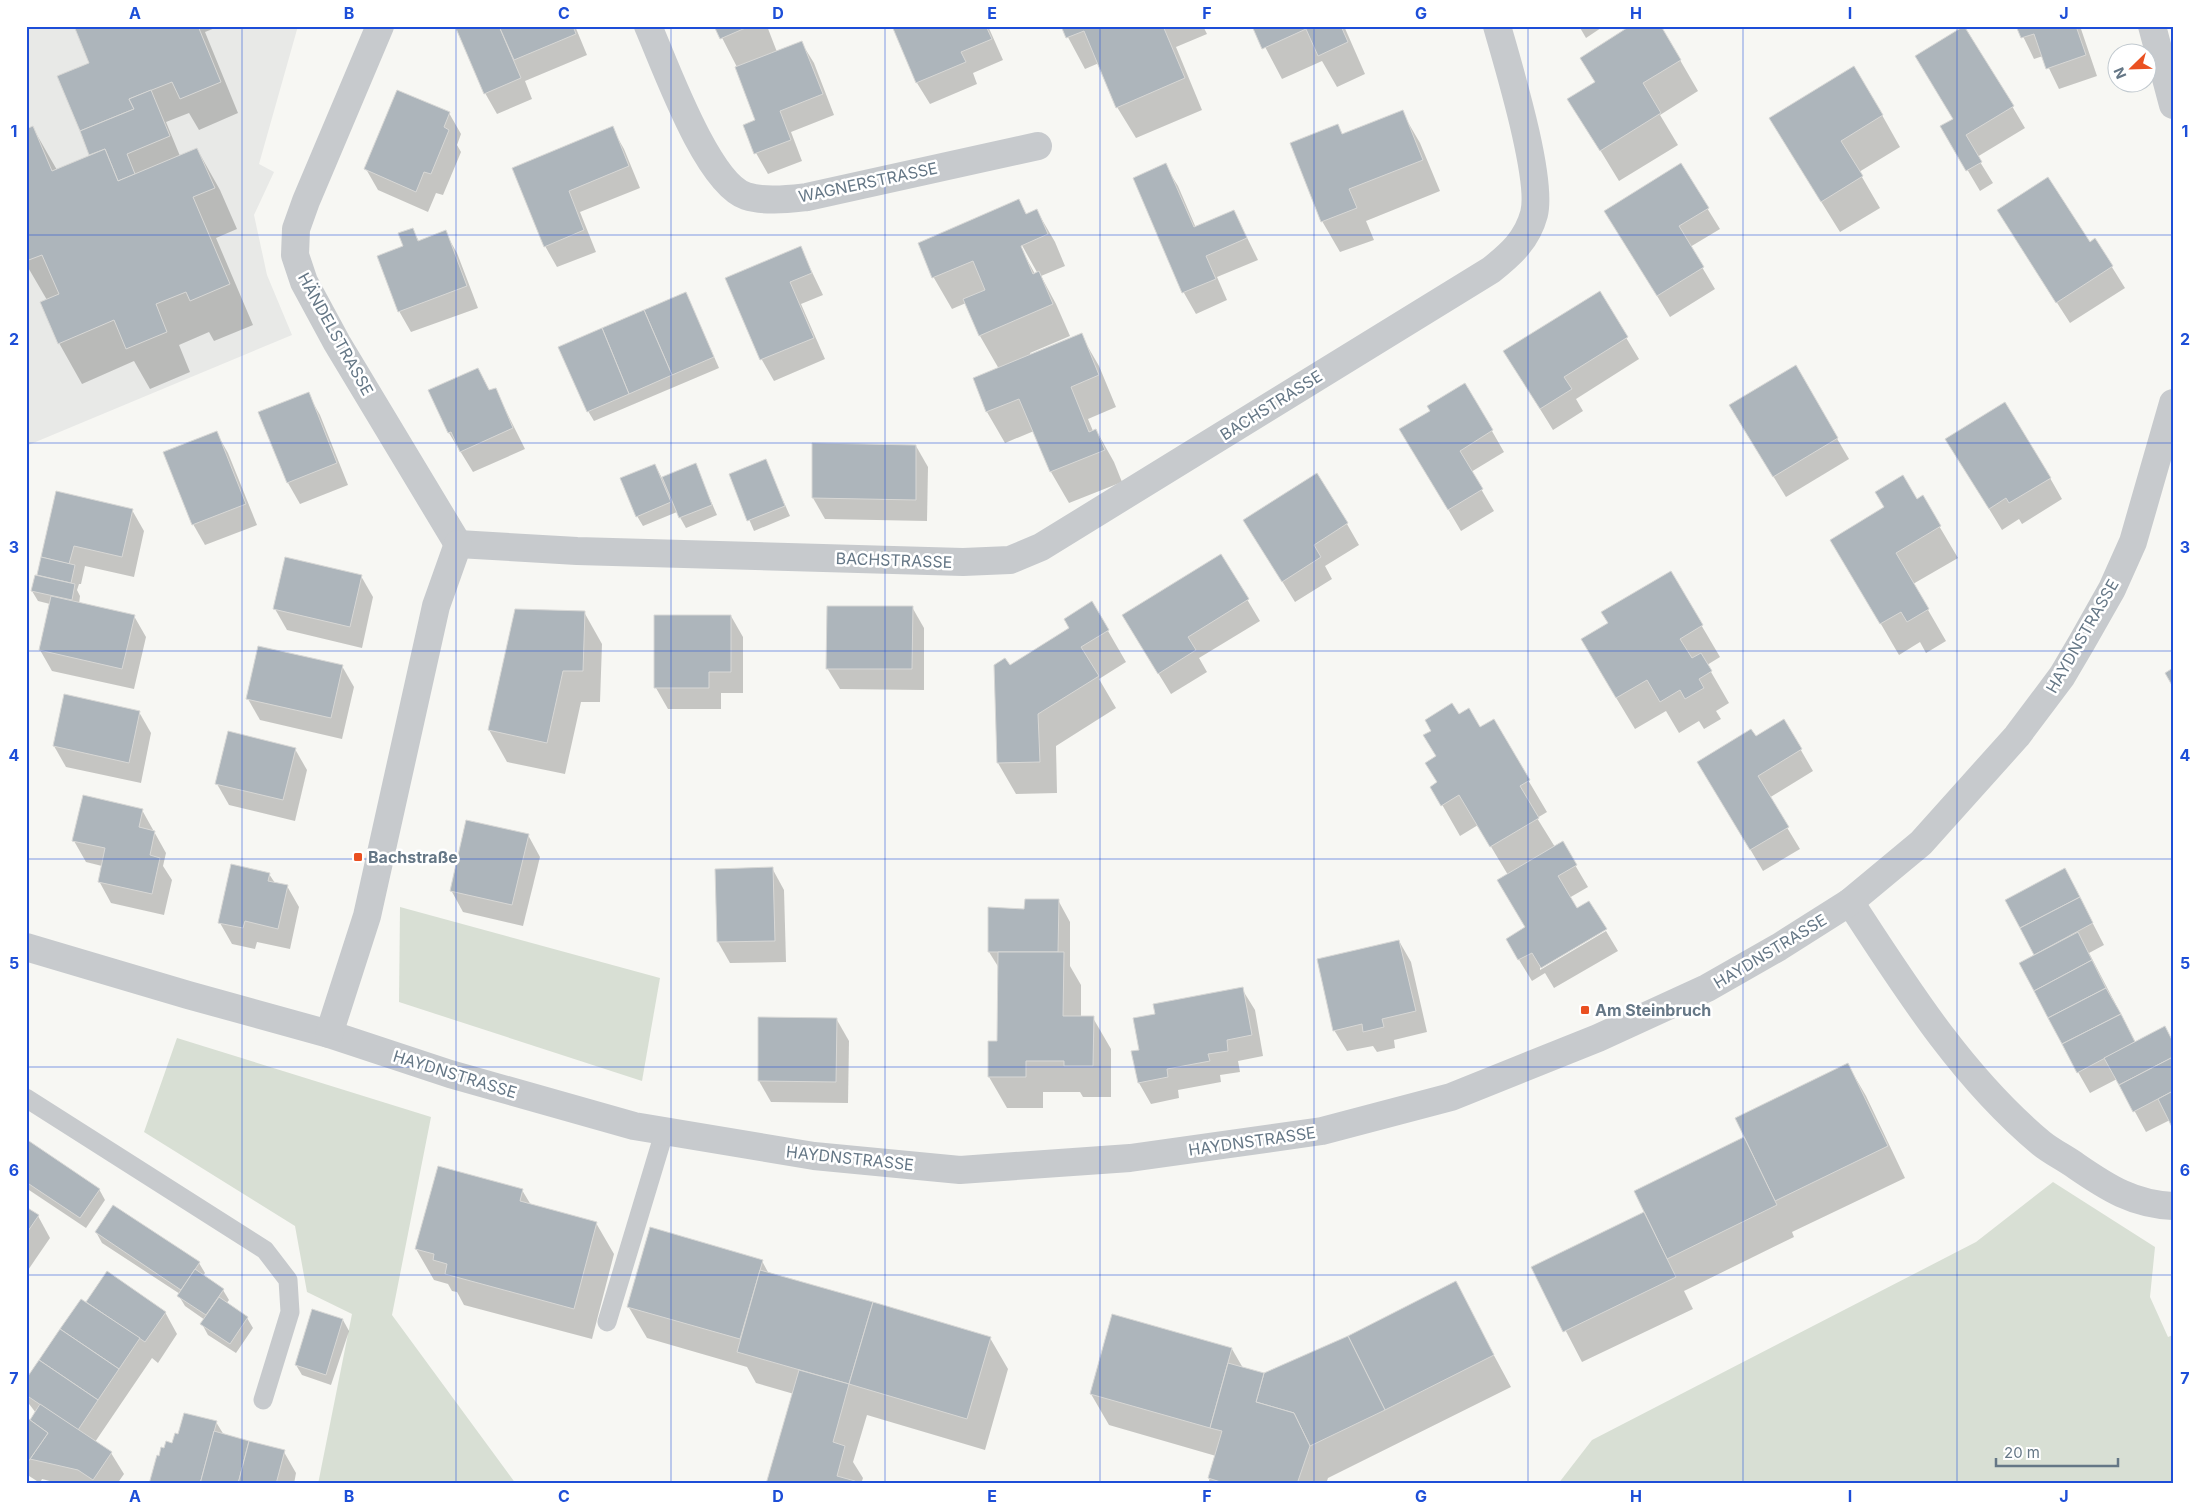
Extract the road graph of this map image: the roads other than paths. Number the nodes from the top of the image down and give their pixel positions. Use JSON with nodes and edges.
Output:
{"nodes":[{"id":1,"x":380,"y":26,"type":"edge"},
{"id":2,"x":648,"y":26,"type":"edge"},
{"id":3,"x":1497,"y":26,"type":"edge"},
{"id":4,"x":2152,"y":26,"type":"edge"},
{"id":5,"x":2173,"y":105,"type":"edge"},
{"id":6,"x":1038,"y":146,"type":"dead end"},
{"id":7,"x":2173,"y":403,"type":"edge"},
{"id":8,"x":458,"y":544,"type":"junction"},
{"id":9,"x":1850,"y":902,"type":"junction"},
{"id":10,"x":26,"y":947,"type":"edge"},
{"id":11,"x":329,"y":1034,"type":"junction"},
{"id":12,"x":26,"y":1098,"type":"edge"},
{"id":13,"x":664,"y":1133,"type":"junction"},
{"id":14,"x":2173,"y":1206,"type":"edge"},
{"id":15,"x":607,"y":1322,"type":"dead end"},
{"id":16,"x":264,"y":1400,"type":"dead end"}],
"edges":[{"from":1,"to":8,"type":"street","name":"HÄNDELSTRASSE"},
{"from":2,"to":6,"type":"street","name":"WAGNERSTRASSE"},
{"from":3,"to":8,"type":"street","name":"BACHSTRASSE"},
{"from":4,"to":5,"type":"street"},
{"from":7,"to":9,"type":"street","name":"HAYDNSTRASSE"},
{"from":8,"to":11,"type":"street"},
{"from":9,"to":13,"type":"street","name":"HAYDNSTRASSE"},
{"from":9,"to":14,"type":"street"},
{"from":10,"to":11,"type":"street","name":"HAYDNSTRASSE"},
{"from":11,"to":13,"type":"street","name":"HAYDNSTRASSE"},
{"from":12,"to":16,"type":"lane"},
{"from":13,"to":15,"type":"lane"}]}
